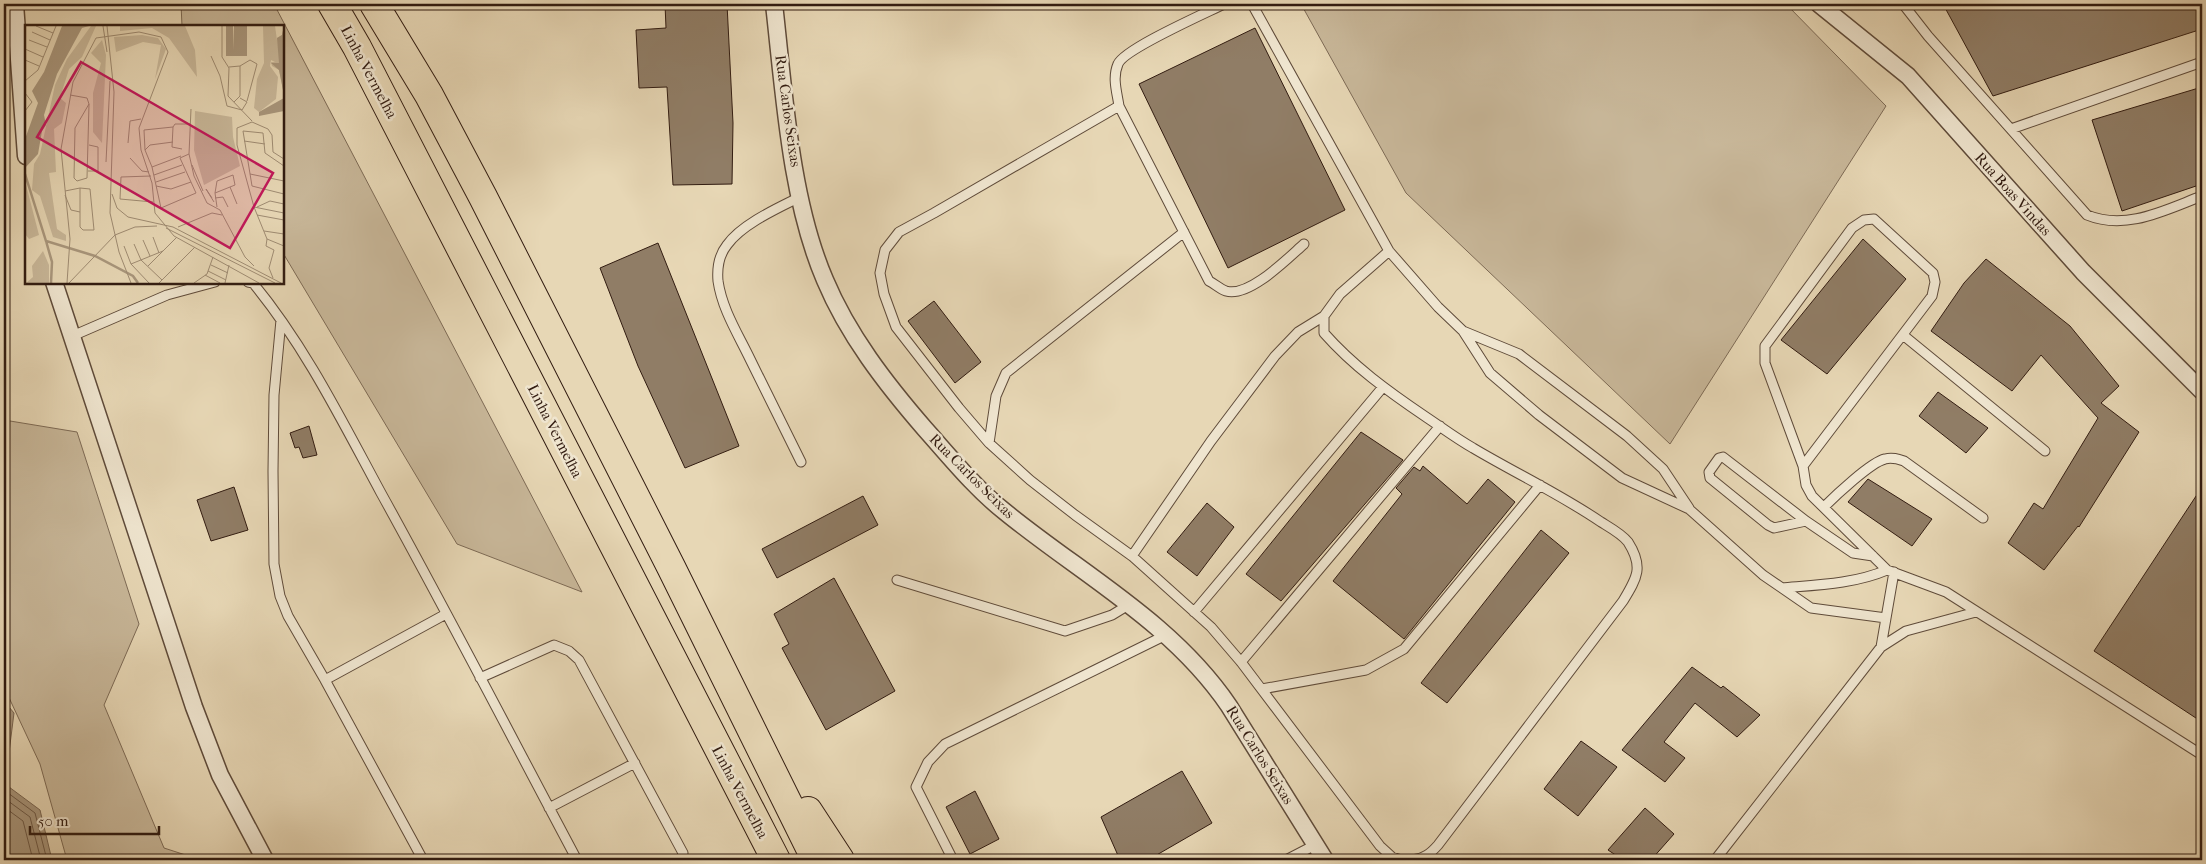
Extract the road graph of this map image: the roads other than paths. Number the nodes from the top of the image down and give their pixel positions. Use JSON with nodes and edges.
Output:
{"nodes":[{"id":1,"x":15,"y":4,"type":"edge"},
{"id":2,"x":332,"y":4,"type":"edge"},
{"id":3,"x":374,"y":4,"type":"edge"},
{"id":4,"x":774,"y":4,"type":"edge"},
{"id":5,"x":1224,"y":4,"type":"edge"},
{"id":6,"x":1252,"y":4,"type":"edge"},
{"id":7,"x":1819,"y":4,"type":"edge"},
{"id":8,"x":1903,"y":4,"type":"edge"},
{"id":9,"x":2202,"y":62,"type":"edge"},
{"id":10,"x":1119,"y":106,"type":"junction"},
{"id":11,"x":2011,"y":129,"type":"junction"},
{"id":12,"x":25,"y":142,"type":"edge"},
{"id":13,"x":2202,"y":196,"type":"edge"},
{"id":14,"x":800,"y":197,"type":"junction"},
{"id":15,"x":1184,"y":232,"type":"junction"},
{"id":16,"x":1304,"y":244,"type":"dead end"},
{"id":17,"x":1389,"y":251,"type":"junction"},
{"id":18,"x":55,"y":284,"type":"edge"},
{"id":19,"x":208,"y":284,"type":"edge"},
{"id":20,"x":253,"y":284,"type":"edge"},
{"id":21,"x":1324,"y":316,"type":"junction"},
{"id":22,"x":281,"y":320,"type":"junction"},
{"id":23,"x":1463,"y":331,"type":"junction"},
{"id":24,"x":1903,"y":334,"type":"junction"},
{"id":25,"x":70,"y":337,"type":"junction"},
{"id":26,"x":1383,"y":387,"type":"junction"},
{"id":27,"x":2202,"y":391,"type":"edge"},
{"id":28,"x":1440,"y":426,"type":"junction"},
{"id":29,"x":989,"y":443,"type":"junction"},
{"id":30,"x":2045,"y":451,"type":"dead end"},
{"id":31,"x":801,"y":462,"type":"dead end"},
{"id":32,"x":1804,"y":466,"type":"junction"},
{"id":33,"x":1540,"y":485,"type":"junction"},
{"id":34,"x":1824,"y":507,"type":"junction"},
{"id":35,"x":1689,"y":508,"type":"junction"},
{"id":36,"x":1983,"y":518,"type":"dead end"},
{"id":37,"x":1806,"y":522,"type":"junction"},
{"id":38,"x":1132,"y":556,"type":"junction"},
{"id":39,"x":1873,"y":556,"type":"junction"},
{"id":40,"x":1890,"y":571,"type":"junction"},
{"id":41,"x":897,"y":580,"type":"dead end"},
{"id":42,"x":1782,"y":588,"type":"junction"},
{"id":43,"x":1130,"y":604,"type":"junction"},
{"id":44,"x":1194,"y":612,"type":"junction"},
{"id":45,"x":1976,"y":612,"type":"junction"},
{"id":46,"x":446,"y":614,"type":"junction"},
{"id":47,"x":1886,"y":618,"type":"junction"},
{"id":48,"x":1166,"y":635,"type":"junction"},
{"id":49,"x":1881,"y":647,"type":"junction"},
{"id":50,"x":1241,"y":662,"type":"junction"},
{"id":51,"x":480,"y":678,"type":"junction"},
{"id":52,"x":325,"y":680,"type":"junction"},
{"id":53,"x":727,"y":681,"type":"junction"},
{"id":54,"x":1262,"y":689,"type":"junction"},
{"id":55,"x":2202,"y":755,"type":"edge"},
{"id":56,"x":636,"y":763,"type":"junction"},
{"id":57,"x":549,"y":808,"type":"junction"},
{"id":58,"x":1315,"y":845,"type":"junction"},
{"id":59,"x":265,"y":860,"type":"edge"},
{"id":60,"x":423,"y":860,"type":"edge"},
{"id":61,"x":577,"y":860,"type":"edge"},
{"id":62,"x":681,"y":860,"type":"edge"},
{"id":63,"x":776,"y":860,"type":"edge"},
{"id":64,"x":816,"y":860,"type":"edge"},
{"id":65,"x":840,"y":860,"type":"edge"},
{"id":66,"x":953,"y":860,"type":"edge"},
{"id":67,"x":1286,"y":860,"type":"edge"},
{"id":68,"x":1325,"y":860,"type":"edge"},
{"id":69,"x":1400,"y":860,"type":"edge"},
{"id":70,"x":1412,"y":860,"type":"edge"},
{"id":71,"x":1716,"y":860,"type":"edge"}],
"edges":[{"from":1,"to":12,"type":"street"},
{"from":2,"to":63,"type":"highway","name":"Linha Vermelha"},
{"from":3,"to":53,"type":"highway"},
{"from":4,"to":14,"type":"street","name":"Rua Carlos Seixas"},
{"from":5,"to":10,"type":"lane"},
{"from":6,"to":17,"type":"lane"},
{"from":7,"to":27,"type":"street","name":"Rua Boas Vindas"},
{"from":8,"to":11,"type":"lane"},
{"from":9,"to":11,"type":"lane"},
{"from":10,"to":15,"type":"lane"},
{"from":10,"to":29,"type":"lane"},
{"from":11,"to":13,"type":"lane"},
{"from":14,"to":31,"type":"lane"},
{"from":14,"to":43,"type":"street","name":"Rua Carlos Seixas"},
{"from":15,"to":16,"type":"lane"},
{"from":15,"to":29,"type":"lane"},
{"from":17,"to":21,"type":"lane"},
{"from":17,"to":23,"type":"lane"},
{"from":18,"to":25,"type":"street"},
{"from":19,"to":25,"type":"lane"},
{"from":20,"to":22,"type":"lane"},
{"from":21,"to":26,"type":"lane"},
{"from":21,"to":38,"type":"lane"},
{"from":22,"to":46,"type":"lane"},
{"from":22,"to":52,"type":"lane"},
{"from":23,"to":35,"type":"lane"},
{"from":23,"to":35,"type":"lane"},
{"from":24,"to":30,"type":"lane"},
{"from":24,"to":32,"type":"lane"},
{"from":24,"to":32,"type":"lane"},
{"from":25,"to":59,"type":"street"},
{"from":26,"to":28,"type":"lane"},
{"from":26,"to":44,"type":"lane"},
{"from":28,"to":33,"type":"lane"},
{"from":28,"to":50,"type":"lane"},
{"from":29,"to":38,"type":"lane"},
{"from":32,"to":34,"type":"lane"},
{"from":33,"to":54,"type":"lane"},
{"from":33,"to":70,"type":"lane"},
{"from":34,"to":36,"type":"lane"},
{"from":34,"to":39,"type":"lane"},
{"from":35,"to":42,"type":"lane"},
{"from":37,"to":37,"type":"lane"},
{"from":37,"to":39,"type":"lane"},
{"from":38,"to":44,"type":"lane"},
{"from":39,"to":40,"type":"lane"},
{"from":40,"to":42,"type":"lane"},
{"from":40,"to":45,"type":"lane"},
{"from":40,"to":47,"type":"lane"},
{"from":41,"to":43,"type":"lane"},
{"from":42,"to":47,"type":"lane"},
{"from":43,"to":48,"type":"street","name":"Rua Carlos Seixas"},
{"from":44,"to":50,"type":"lane"},
{"from":45,"to":49,"type":"lane"},
{"from":45,"to":55,"type":"lane"},
{"from":46,"to":51,"type":"lane"},
{"from":46,"to":52,"type":"lane"},
{"from":47,"to":49,"type":"lane"},
{"from":48,"to":58,"type":"street","name":"Rua Carlos Seixas"},
{"from":48,"to":66,"type":"lane"},
{"from":49,"to":71,"type":"lane"},
{"from":50,"to":54,"type":"lane"},
{"from":51,"to":56,"type":"lane"},
{"from":51,"to":57,"type":"lane"},
{"from":52,"to":60,"type":"lane"},
{"from":53,"to":64,"type":"highway"},
{"from":53,"to":65,"type":"highway"},
{"from":54,"to":69,"type":"lane"},
{"from":56,"to":57,"type":"lane"},
{"from":56,"to":62,"type":"lane"},
{"from":57,"to":61,"type":"lane"},
{"from":58,"to":67,"type":"lane"},
{"from":58,"to":68,"type":"street","name":"Rua Carlos Seixas"}]}
